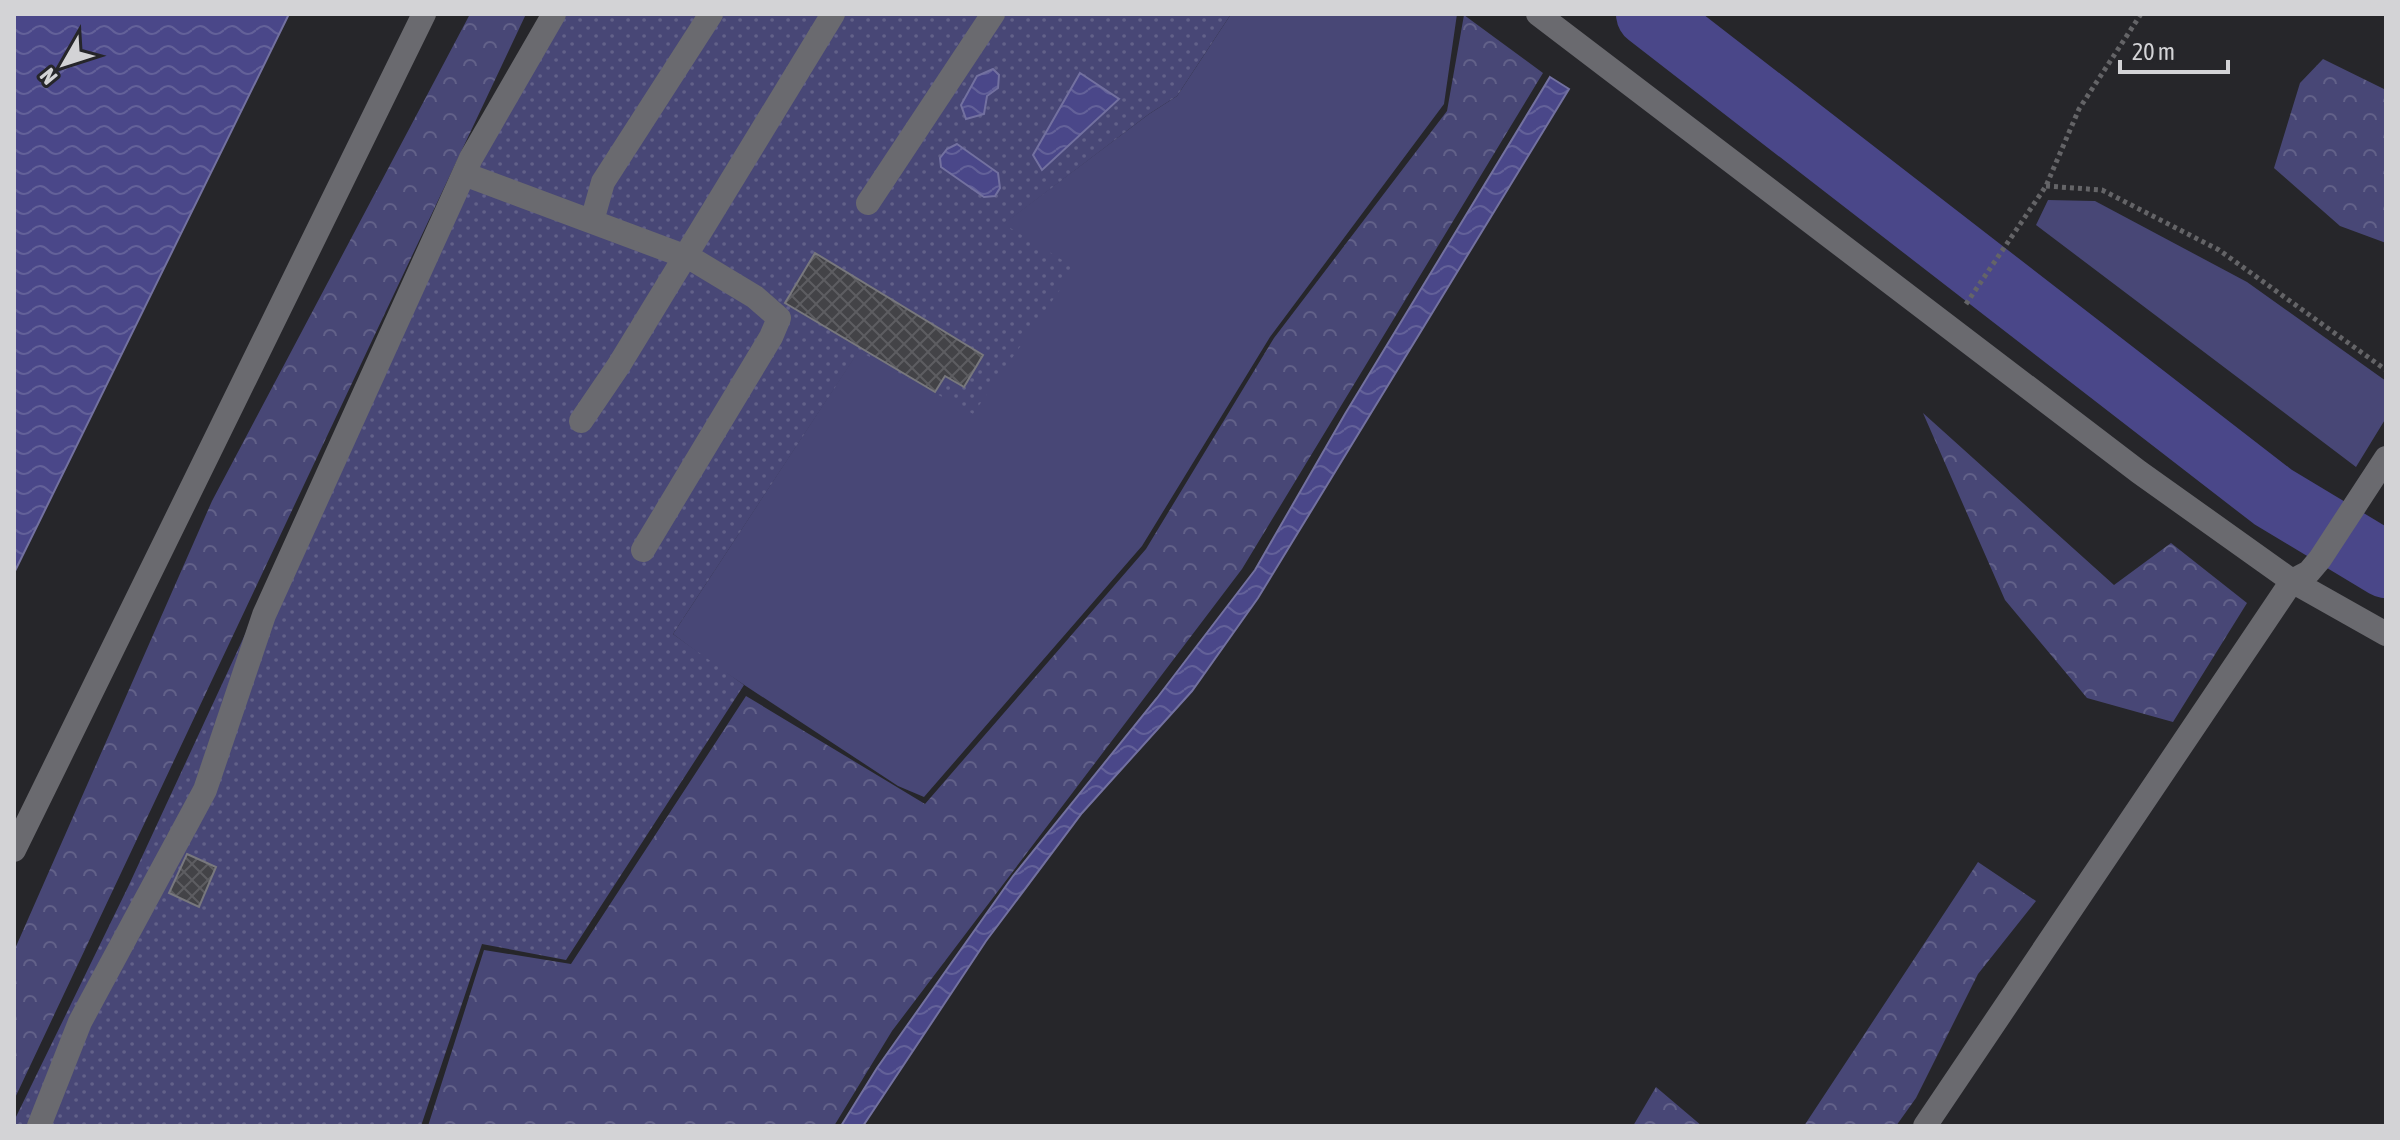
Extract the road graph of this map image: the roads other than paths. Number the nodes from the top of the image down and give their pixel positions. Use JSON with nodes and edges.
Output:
{"nodes":[{"id":1,"x":424,"y":14,"type":"edge"},
{"id":2,"x":554,"y":14,"type":"edge"},
{"id":3,"x":711,"y":14,"type":"edge"},
{"id":4,"x":833,"y":14,"type":"edge"},
{"id":5,"x":993,"y":14,"type":"edge"},
{"id":6,"x":1538,"y":14,"type":"edge"},
{"id":7,"x":464,"y":174,"type":"junction"},
{"id":8,"x":868,"y":203,"type":"dead end"},
{"id":9,"x":592,"y":221,"type":"junction"},
{"id":10,"x":685,"y":256,"type":"junction"},
{"id":11,"x":581,"y":421,"type":"dead end"},
{"id":12,"x":2386,"y":458,"type":"edge"},
{"id":13,"x":643,"y":550,"type":"dead end"},
{"id":14,"x":2292,"y":581,"type":"junction"},
{"id":15,"x":2386,"y":634,"type":"edge"},
{"id":16,"x":14,"y":850,"type":"edge"},
{"id":17,"x":39,"y":1126,"type":"edge"},
{"id":18,"x":1925,"y":1126,"type":"edge"}],
"edges":[{"from":1,"to":16,"type":"street"},
{"from":2,"to":7,"type":"street"},
{"from":3,"to":9,"type":"street"},
{"from":4,"to":10,"type":"street"},
{"from":5,"to":8,"type":"street"},
{"from":6,"to":14,"type":"street"},
{"from":7,"to":9,"type":"street"},
{"from":7,"to":17,"type":"street"},
{"from":9,"to":10,"type":"street"},
{"from":10,"to":11,"type":"street"},
{"from":10,"to":13,"type":"street"},
{"from":12,"to":14,"type":"street"},
{"from":14,"to":15,"type":"street"},
{"from":14,"to":18,"type":"street"}]}
